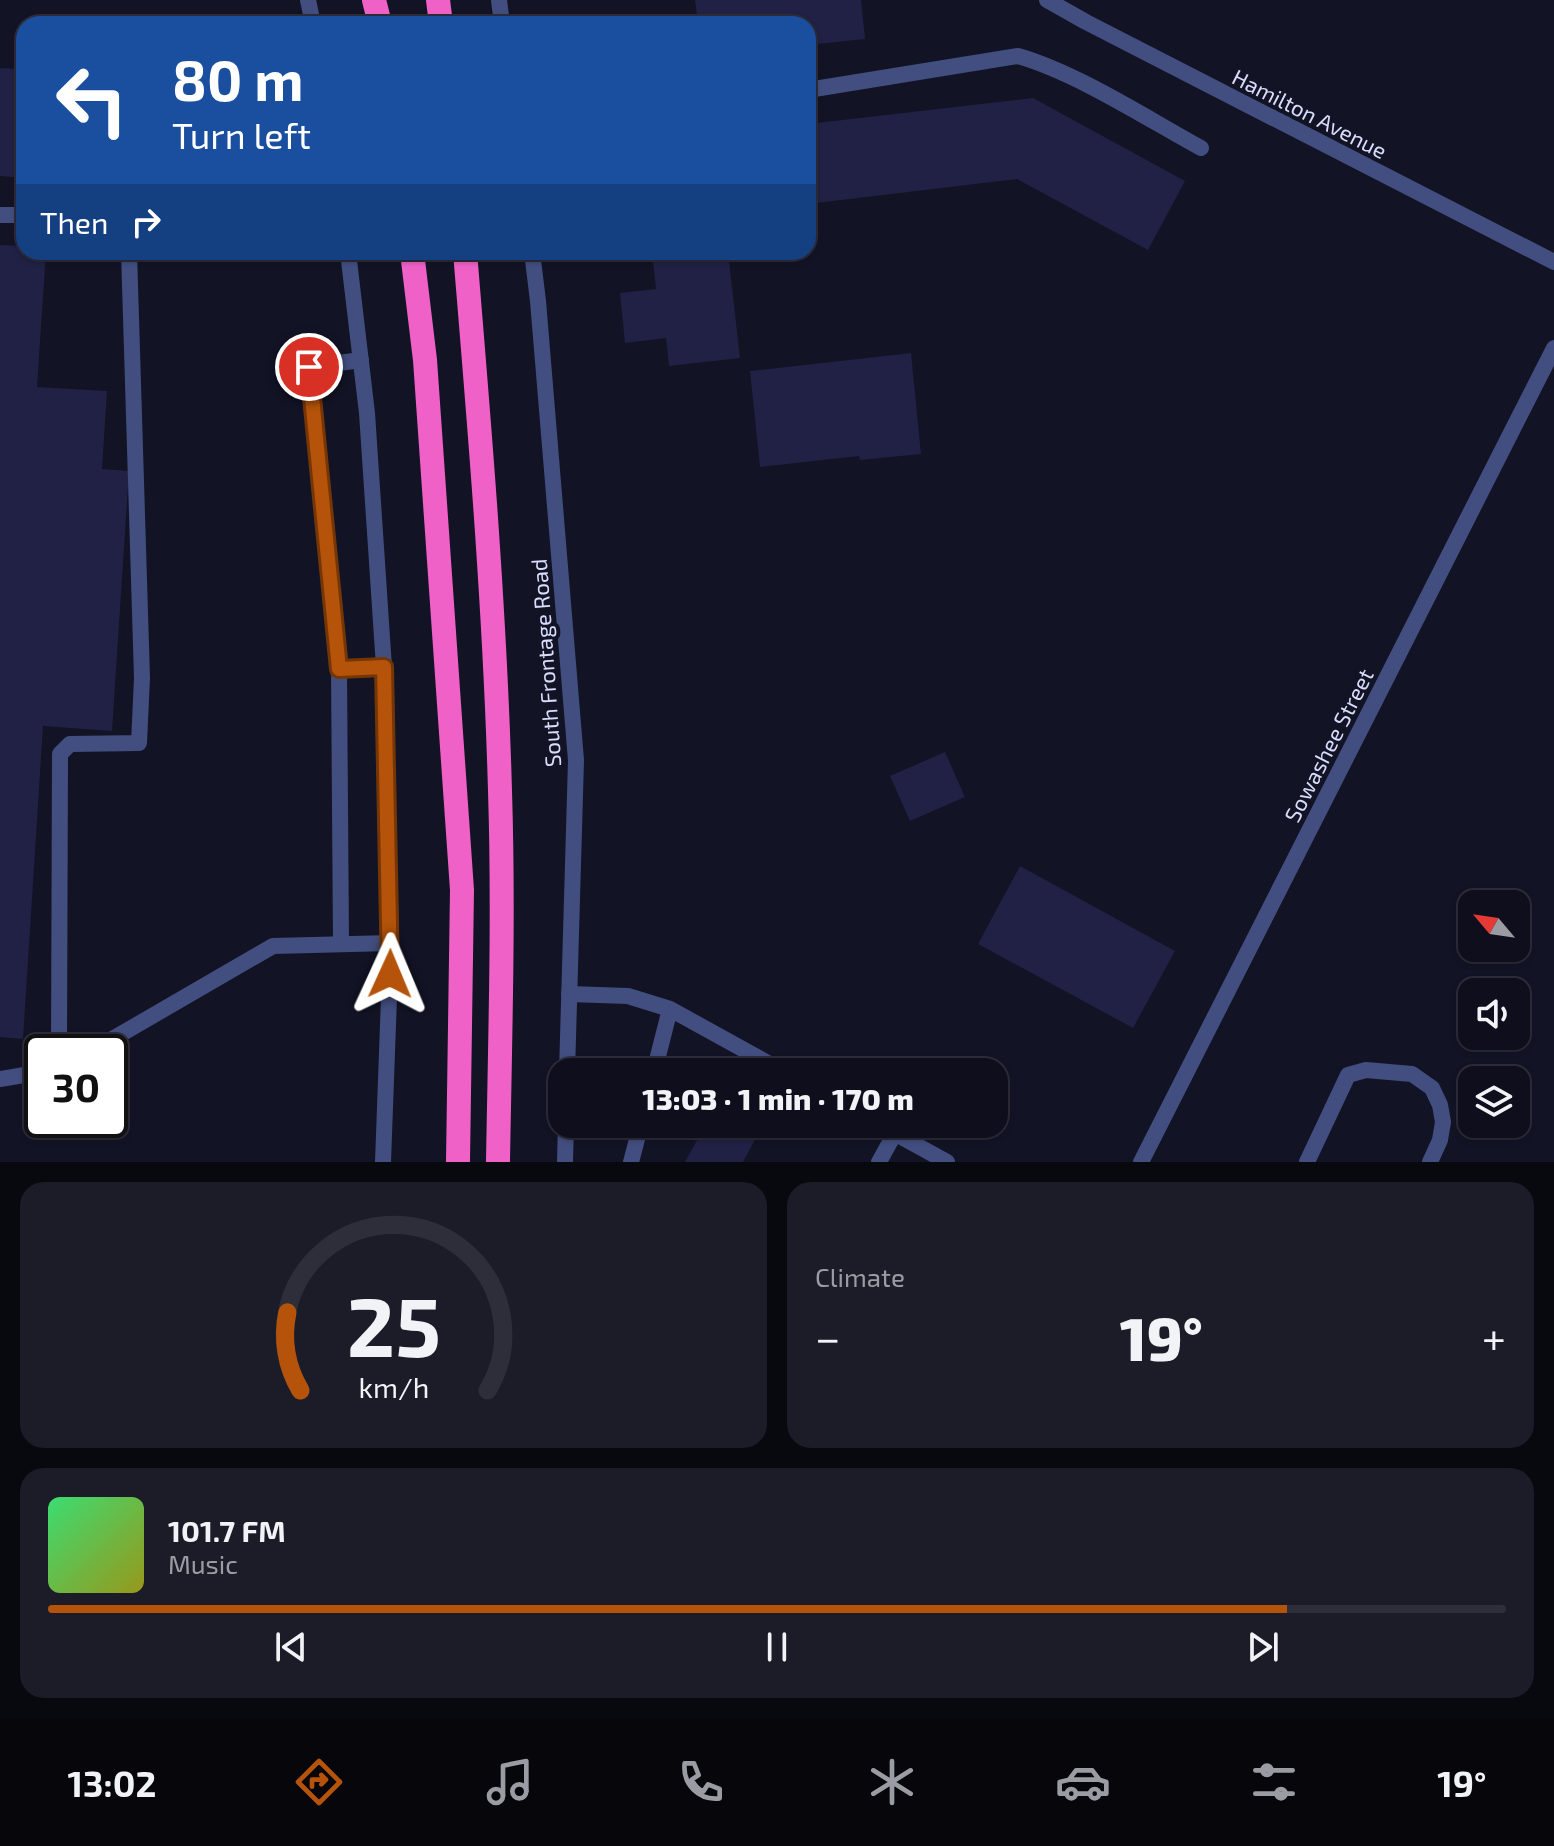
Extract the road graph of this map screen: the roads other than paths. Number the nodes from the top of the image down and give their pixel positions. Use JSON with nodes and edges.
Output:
{"nodes":[{"id":1,"x":1047,"y":0,"type":"edge"},
{"id":2,"x":816,"y":89,"type":"edge"},
{"id":3,"x":1201,"y":148,"type":"dead end"},
{"id":4,"x":129,"y":260,"type":"edge"},
{"id":5,"x":349,"y":260,"type":"edge"},
{"id":6,"x":413,"y":260,"type":"edge"},
{"id":7,"x":466,"y":260,"type":"edge"},
{"id":8,"x":533,"y":260,"type":"edge"},
{"id":9,"x":1554,"y":262,"type":"edge"},
{"id":10,"x":1554,"y":348,"type":"edge"},
{"id":11,"x":361,"y":360,"type":"junction"},
{"id":12,"x":384,"y":667,"type":"junction"},
{"id":13,"x":339,"y":669,"type":"junction"},
{"id":14,"x":391,"y":943,"type":"junction"},
{"id":15,"x":341,"y":944,"type":"junction"},
{"id":16,"x":569,"y":994,"type":"junction"},
{"id":17,"x":670,"y":1009,"type":"junction"},
{"id":18,"x":59,"y":1034,"type":"edge"},
{"id":19,"x":121,"y":1034,"type":"edge"},
{"id":20,"x":567,"y":1058,"type":"edge"},
{"id":21,"x":658,"y":1058,"type":"edge"},
{"id":22,"x":759,"y":1058,"type":"edge"},
{"id":23,"x":24,"y":1075,"type":"edge"},
{"id":24,"x":0,"y":1079,"type":"edge"},
{"id":25,"x":566,"y":1138,"type":"edge"},
{"id":26,"x":637,"y":1138,"type":"edge"},
{"id":27,"x":892,"y":1138,"type":"edge"},
{"id":28,"x":904,"y":1138,"type":"edge"},
{"id":29,"x":383,"y":1162,"type":"edge"},
{"id":30,"x":458,"y":1162,"type":"edge"},
{"id":31,"x":498,"y":1162,"type":"edge"},
{"id":32,"x":565,"y":1162,"type":"edge"},
{"id":33,"x":631,"y":1162,"type":"edge"},
{"id":34,"x":879,"y":1162,"type":"edge"},
{"id":35,"x":947,"y":1162,"type":"edge"},
{"id":36,"x":1141,"y":1162,"type":"edge"},
{"id":37,"x":1307,"y":1162,"type":"edge"},
{"id":38,"x":1430,"y":1162,"type":"edge"}],
"edges":[{"from":1,"to":9,"type":"street","name":"Hamilton Avenue"},
{"from":2,"to":3,"type":"street"},
{"from":4,"to":18,"type":"street"},
{"from":5,"to":11,"type":"street"},
{"from":6,"to":30,"type":"highway"},
{"from":7,"to":31,"type":"highway"},
{"from":8,"to":16,"type":"street","name":"South Frontage Road"},
{"from":10,"to":36,"type":"street","name":"Sowashee Street"},
{"from":11,"to":12,"type":"street"},
{"from":11,"to":13,"type":"street"},
{"from":12,"to":13,"type":"street"},
{"from":12,"to":14,"type":"street"},
{"from":13,"to":15,"type":"street"},
{"from":14,"to":15,"type":"street"},
{"from":14,"to":29,"type":"street"},
{"from":15,"to":19,"type":"street"},
{"from":16,"to":17,"type":"street"},
{"from":16,"to":20,"type":"street","name":"South Frontage Road"},
{"from":17,"to":21,"type":"street"},
{"from":17,"to":22,"type":"street"},
{"from":23,"to":24,"type":"street"},
{"from":25,"to":32,"type":"street"},
{"from":26,"to":33,"type":"street"},
{"from":27,"to":34,"type":"street"},
{"from":28,"to":35,"type":"street"},
{"from":37,"to":38,"type":"street"}]}
